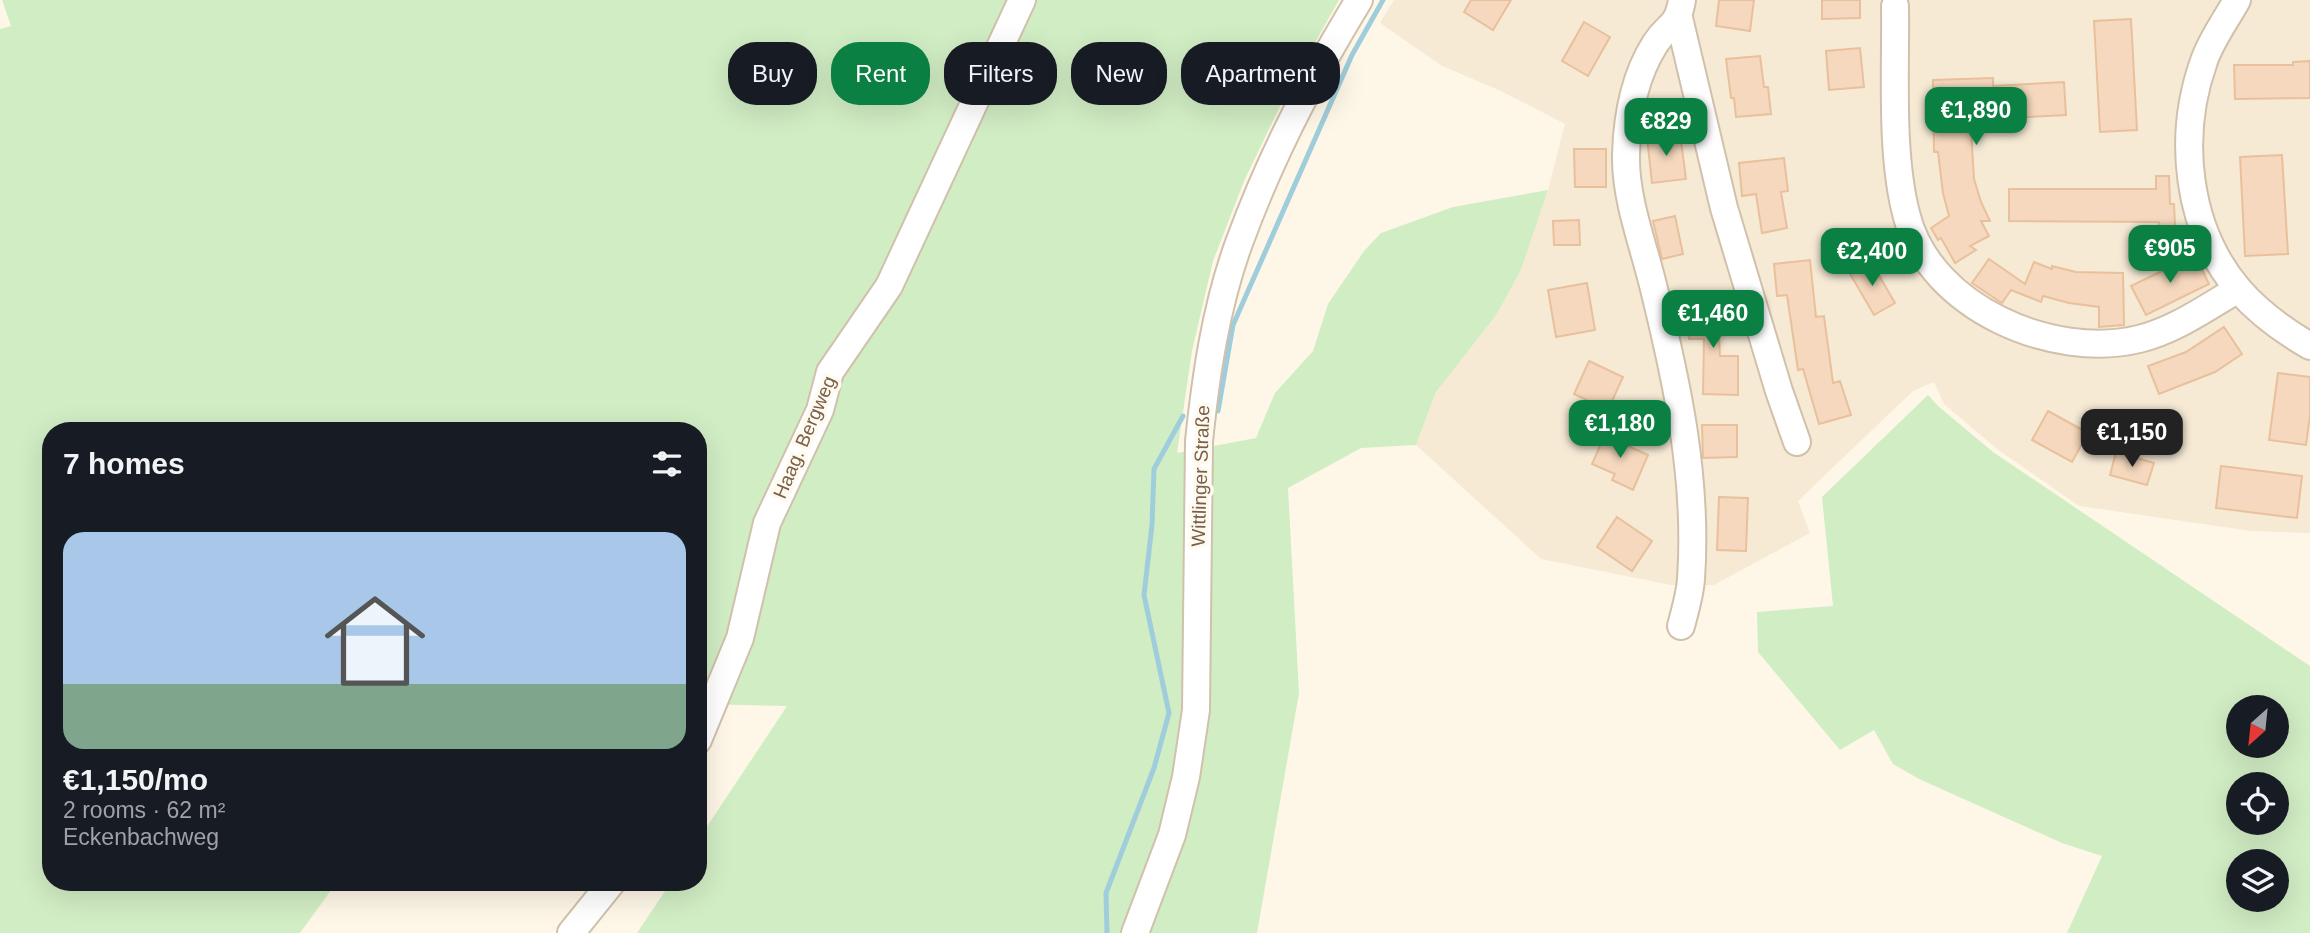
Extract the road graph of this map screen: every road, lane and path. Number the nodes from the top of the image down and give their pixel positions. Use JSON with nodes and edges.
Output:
{"nodes":[{"id":1,"x":1022,"y":0,"type":"edge"},
{"id":2,"x":1359,"y":0,"type":"edge"},
{"id":3,"x":2237,"y":0,"type":"edge"},
{"id":4,"x":1895,"y":6,"type":"dead end"},
{"id":5,"x":1681,"y":9,"type":"edge"},
{"id":6,"x":2238,"y":289,"type":"junction"},
{"id":7,"x":2310,"y":346,"type":"edge"},
{"id":8,"x":1797,"y":442,"type":"dead end"},
{"id":9,"x":1681,"y":626,"type":"dead end"},
{"id":10,"x":707,"y":718,"type":"edge"},
{"id":11,"x":605,"y":891,"type":"edge"},
{"id":12,"x":571,"y":933,"type":"edge"},
{"id":13,"x":1135,"y":933,"type":"edge"}],
"edges":[{"from":1,"to":10,"type":"street","name":"Haag. Bergweg"},
{"from":2,"to":13,"type":"street","name":"Wittlinger Straße"},
{"from":3,"to":6,"type":"street"},
{"from":4,"to":6,"type":"street"},
{"from":5,"to":8,"type":"street"},
{"from":5,"to":9,"type":"street"},
{"from":6,"to":7,"type":"street"},
{"from":11,"to":12,"type":"street"}]}
